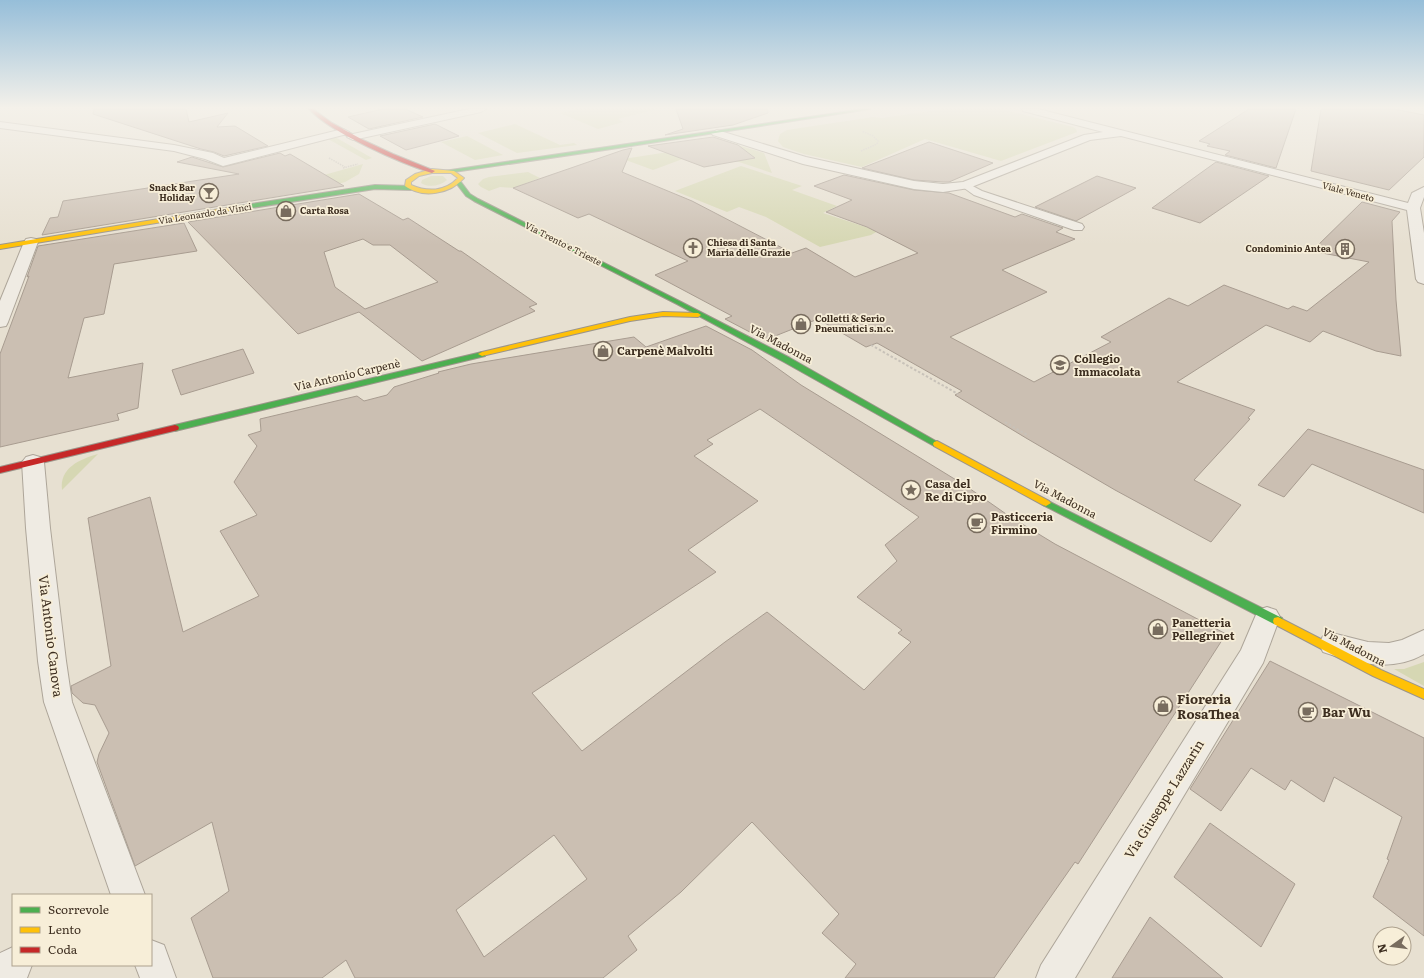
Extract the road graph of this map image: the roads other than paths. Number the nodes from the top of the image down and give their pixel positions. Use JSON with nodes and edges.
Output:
{"nodes":[{"id":1,"x":203,"y":155,"type":"edge"},
{"id":2,"x":256,"y":155,"type":"edge"},
{"id":3,"x":381,"y":155,"type":"edge"},
{"id":4,"x":388,"y":155,"type":"edge"},
{"id":5,"x":564,"y":155,"type":"edge"},
{"id":6,"x":579,"y":155,"type":"edge"},
{"id":7,"x":786,"y":155,"type":"edge"},
{"id":8,"x":1043,"y":155,"type":"edge"},
{"id":9,"x":1206,"y":155,"type":"edge"},
{"id":10,"x":395,"y":167,"type":"dead end"},
{"id":11,"x":432,"y":171,"type":"junction"},
{"id":12,"x":447,"y":171,"type":"junction"},
{"id":13,"x":460,"y":180,"type":"junction"},
{"id":14,"x":965,"y":185,"type":"junction"},
{"id":15,"x":411,"y":188,"type":"junction"},
{"id":16,"x":439,"y":190,"type":"junction"},
{"id":17,"x":1424,"y":191,"type":"edge"},
{"id":18,"x":476,"y":200,"type":"junction"},
{"id":19,"x":1413,"y":208,"type":"junction"},
{"id":20,"x":1078,"y":226,"type":"dead end"},
{"id":21,"x":31,"y":242,"type":"junction"},
{"id":22,"x":0,"y":247,"type":"edge"},
{"id":23,"x":1424,"y":279,"type":"edge"},
{"id":24,"x":649,"y":288,"type":"junction"},
{"id":25,"x":701,"y":315,"type":"junction"},
{"id":26,"x":630,"y":319,"type":"junction"},
{"id":27,"x":0,"y":322,"type":"edge"},
{"id":28,"x":33,"y":462,"type":"junction"},
{"id":29,"x":0,"y":470,"type":"edge"},
{"id":30,"x":1267,"y":617,"type":"junction"},
{"id":31,"x":1316,"y":640,"type":"junction"},
{"id":32,"x":1424,"y":641,"type":"edge"},
{"id":33,"x":1424,"y":694,"type":"edge"},
{"id":34,"x":128,"y":894,"type":"edge"},
{"id":35,"x":152,"y":961,"type":"edge"},
{"id":36,"x":12,"y":966,"type":"edge"},
{"id":37,"x":0,"y":972,"type":"edge"},
{"id":38,"x":158,"y":978,"type":"edge"},
{"id":39,"x":1054,"y":978,"type":"edge"}],
"edges":[{"from":1,"to":2,"type":"street"},
{"from":3,"to":10,"type":"street"},
{"from":4,"to":11,"type":"street"},
{"from":5,"to":12,"type":"street"},
{"from":6,"to":13,"type":"street"},
{"from":7,"to":14,"type":"street"},
{"from":8,"to":14,"type":"street"},
{"from":9,"to":19,"type":"street","name":"Viale Veneto"},
{"from":11,"to":12,"type":"street","name":"Via Trento e Trieste"},
{"from":11,"to":15,"type":"street","name":"Via Trento e Trieste"},
{"from":12,"to":13,"type":"street","name":"Via Trento e Trieste"},
{"from":13,"to":16,"type":"street","name":"Via Trento e Trieste"},
{"from":13,"to":18,"type":"street","name":"Via Trento e Trieste"},
{"from":14,"to":20,"type":"lane"},
{"from":15,"to":16,"type":"street","name":"Via Trento e Trieste"},
{"from":15,"to":21,"type":"street","name":"Via Leonardo da Vinci"},
{"from":16,"to":18,"type":"street","name":"Via Trento e Trieste"},
{"from":17,"to":19,"type":"street"},
{"from":18,"to":24,"type":"street","name":"Via Trento e Trieste"},
{"from":19,"to":23,"type":"street"},
{"from":21,"to":22,"type":"street","name":"Via Leonardo da Vinci"},
{"from":21,"to":27,"type":"street"},
{"from":24,"to":25,"type":"street","name":"Via Trento e Trieste"},
{"from":24,"to":26,"type":"street"},
{"from":25,"to":26,"type":"street","name":"Via Antonio Carpenè"},
{"from":25,"to":30,"type":"street","name":"Via Madonna"},
{"from":26,"to":28,"type":"street","name":"Via Antonio Carpenè"},
{"from":28,"to":29,"type":"street","name":"Via Antonio Carpenè"},
{"from":28,"to":34,"type":"street","name":"Via Antonio Canova"},
{"from":30,"to":31,"type":"street","name":"Via Madonna"},
{"from":30,"to":39,"type":"street","name":"Via Giuseppe Lazzarin"},
{"from":31,"to":32,"type":"street"},
{"from":31,"to":33,"type":"street","name":"Via Madonna"},
{"from":35,"to":38,"type":"street"},
{"from":36,"to":37,"type":"street"}]}
